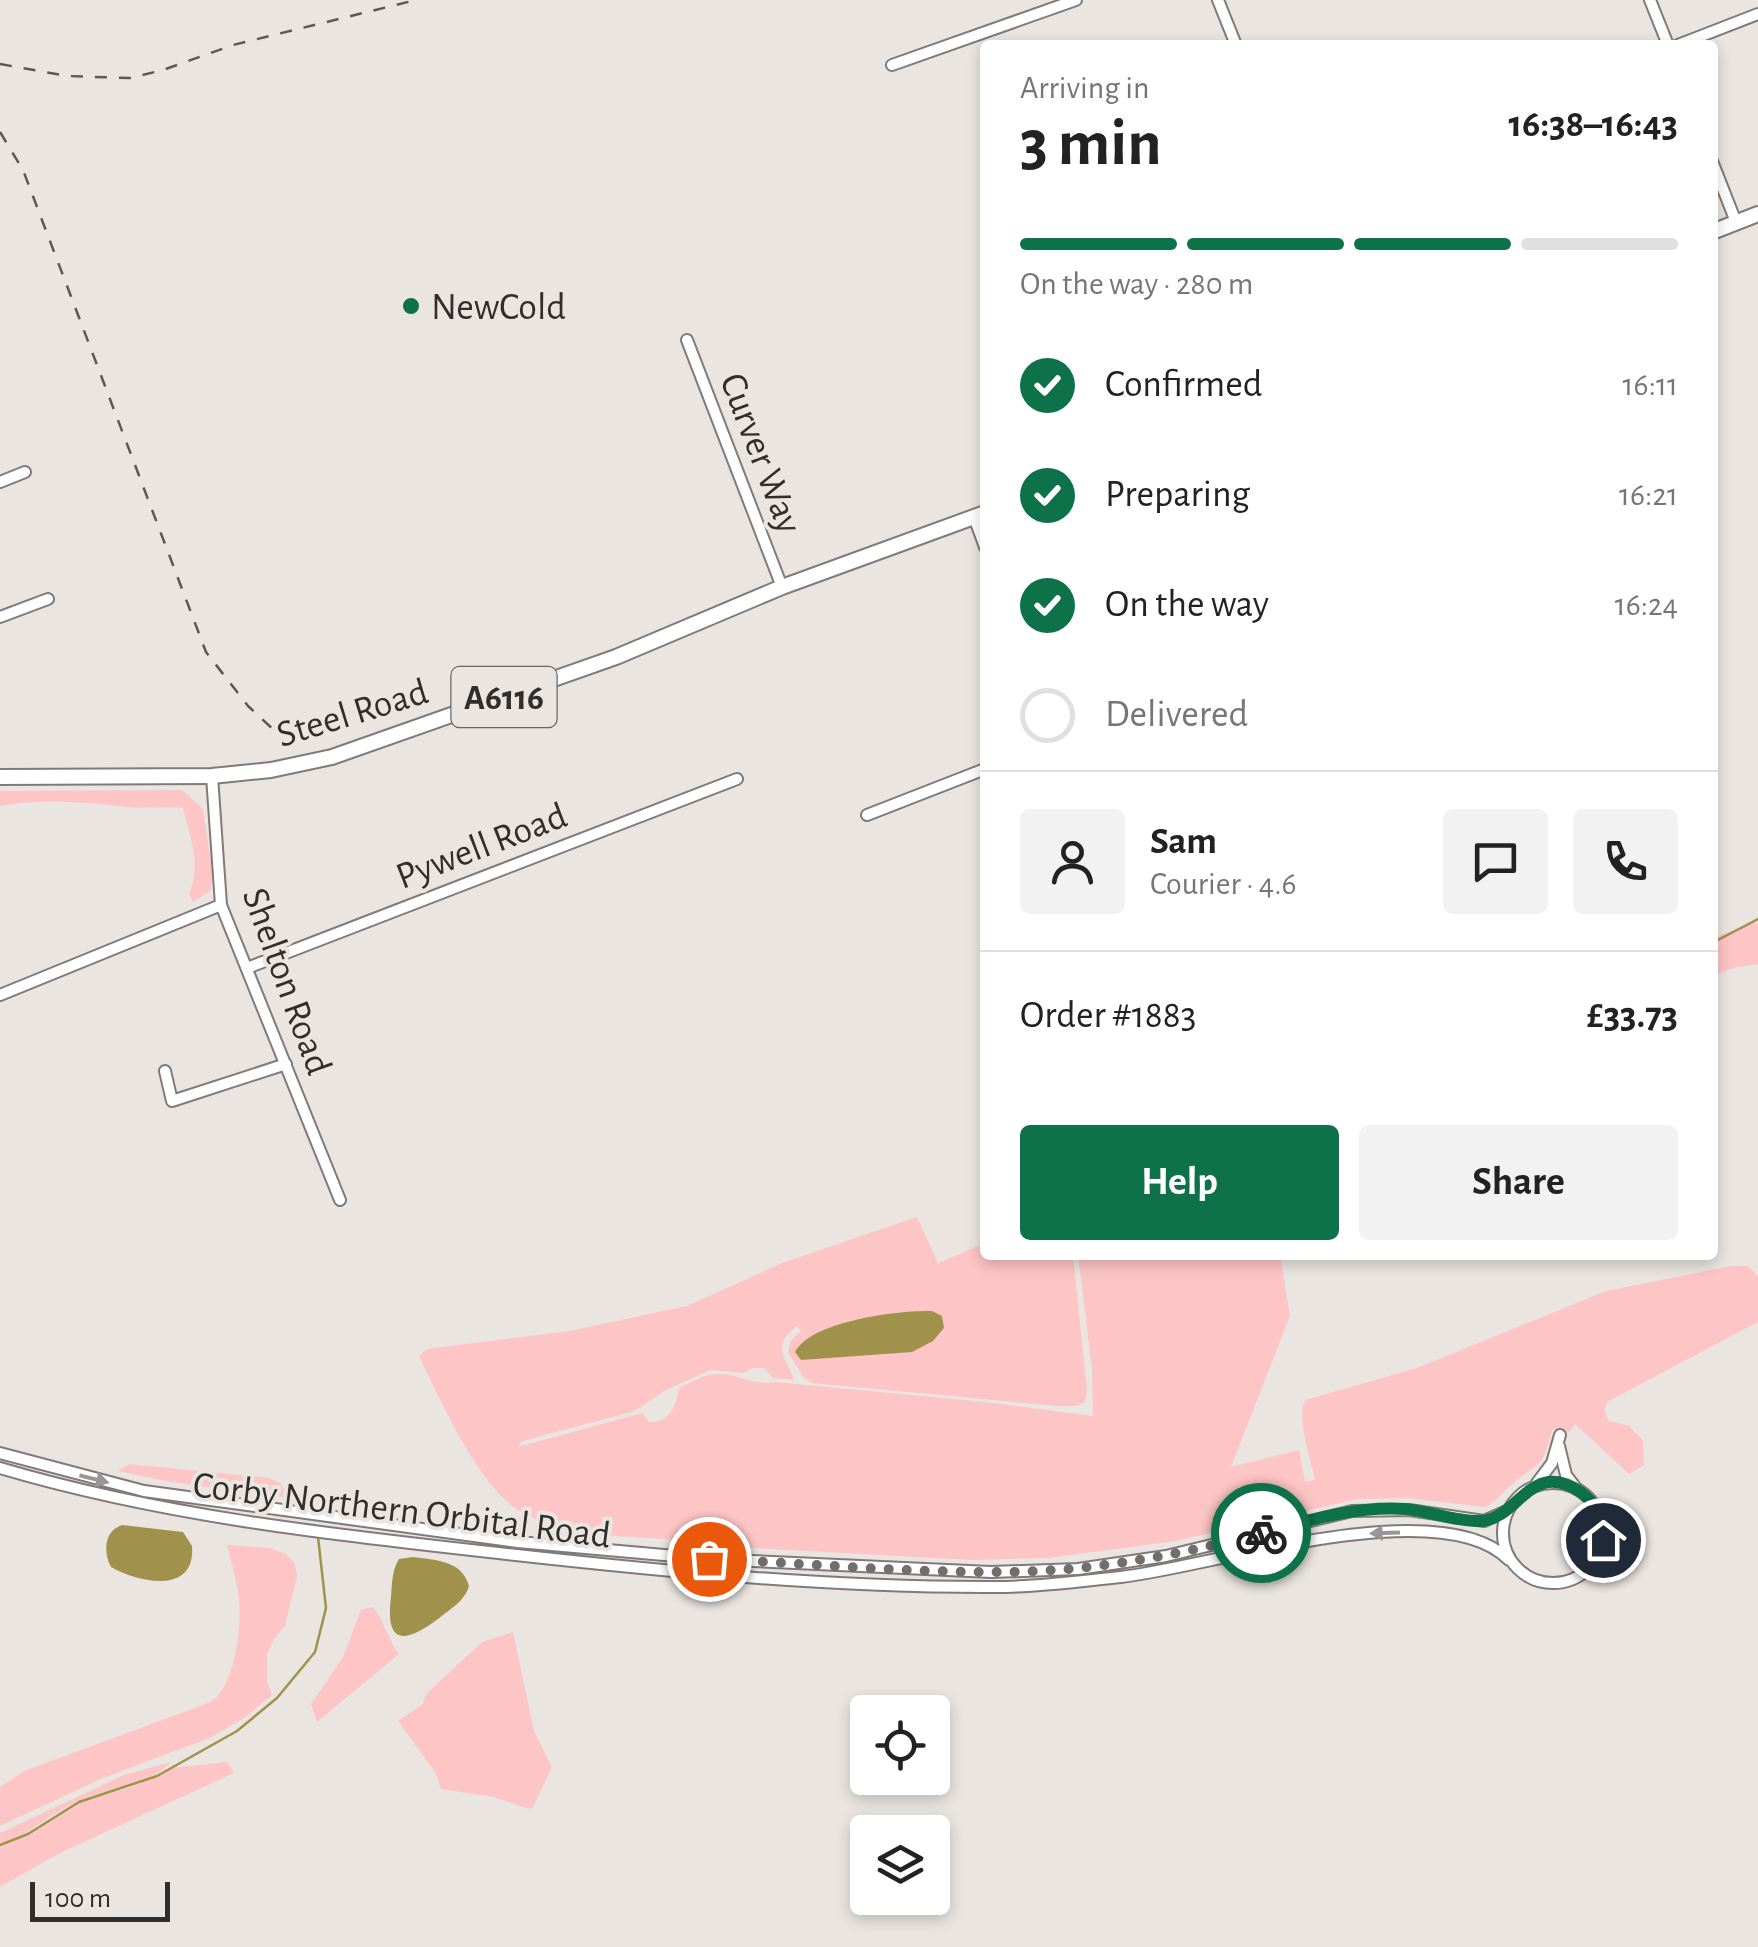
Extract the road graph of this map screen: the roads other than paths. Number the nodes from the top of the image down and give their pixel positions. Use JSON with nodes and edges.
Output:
{"nodes":[{"id":1,"x":1076,"y":0,"type":"edge"},
{"id":2,"x":1218,"y":0,"type":"edge"},
{"id":3,"x":1650,"y":0,"type":"edge"},
{"id":4,"x":1758,"y":14,"type":"edge"},
{"id":5,"x":1234,"y":40,"type":"edge"},
{"id":6,"x":1666,"y":40,"type":"edge"},
{"id":7,"x":1691,"y":40,"type":"edge"},
{"id":8,"x":892,"y":65,"type":"dead end"},
{"id":9,"x":1718,"y":176,"type":"edge"},
{"id":10,"x":1758,"y":214,"type":"edge"},
{"id":11,"x":1736,"y":222,"type":"junction"},
{"id":12,"x":1718,"y":230,"type":"edge"},
{"id":13,"x":687,"y":340,"type":"dead end"},
{"id":14,"x":25,"y":472,"type":"dead end"},
{"id":15,"x":0,"y":482,"type":"edge"},
{"id":16,"x":979,"y":515,"type":"edge"},
{"id":17,"x":782,"y":587,"type":"junction"},
{"id":18,"x":48,"y":598,"type":"dead end"},
{"id":19,"x":0,"y":617,"type":"edge"},
{"id":20,"x":980,"y":771,"type":"edge"},
{"id":21,"x":212,"y":776,"type":"junction"},
{"id":22,"x":0,"y":778,"type":"edge"},
{"id":23,"x":737,"y":778,"type":"dead end"},
{"id":24,"x":867,"y":815,"type":"dead end"},
{"id":25,"x":221,"y":905,"type":"junction"},
{"id":26,"x":247,"y":968,"type":"junction"},
{"id":27,"x":0,"y":995,"type":"edge"},
{"id":28,"x":286,"y":1064,"type":"junction"},
{"id":29,"x":165,"y":1071,"type":"dead end"},
{"id":30,"x":340,"y":1200,"type":"dead end"},
{"id":31,"x":0,"y":1454,"type":"edge"},
{"id":32,"x":0,"y":1468,"type":"edge"},
{"id":33,"x":1532,"y":1487,"type":"junction"},
{"id":34,"x":1576,"y":1488,"type":"junction"},
{"id":35,"x":1507,"y":1511,"type":"junction"},
{"id":36,"x":1510,"y":1560,"type":"junction"}],
"edges":[{"from":1,"to":8,"type":"street"},
{"from":2,"to":5,"type":"street"},
{"from":3,"to":6,"type":"street"},
{"from":4,"to":7,"type":"street"},
{"from":9,"to":11,"type":"street"},
{"from":10,"to":11,"type":"main road"},
{"from":11,"to":12,"type":"main road"},
{"from":13,"to":17,"type":"street","name":"Curver Way"},
{"from":14,"to":15,"type":"street"},
{"from":16,"to":17,"type":"main road","name":"Steel Road","number":"A6116"},
{"from":17,"to":21,"type":"main road","name":"Steel Road","number":"A6116"},
{"from":18,"to":19,"type":"street"},
{"from":20,"to":24,"type":"street"},
{"from":21,"to":22,"type":"main road","name":"Steel Road","number":"A6116"},
{"from":21,"to":25,"type":"street","name":"Shelton Road"},
{"from":23,"to":26,"type":"street","name":"Pywell Road"},
{"from":25,"to":26,"type":"street","name":"Shelton Road"},
{"from":25,"to":27,"type":"street"},
{"from":26,"to":28,"type":"street","name":"Shelton Road"},
{"from":28,"to":29,"type":"street"},
{"from":28,"to":30,"type":"street","name":"Shelton Road"},
{"from":31,"to":35,"type":"street","name":"Corby Northern Orbital Road","one_way":true},
{"from":36,"to":32,"type":"street","name":"Corby Northern Orbital Road","one_way":true},
{"from":33,"to":34,"type":"street"},
{"from":33,"to":34,"type":"street"},
{"from":33,"to":35,"type":"street"},
{"from":34,"to":36,"type":"street"},
{"from":35,"to":36,"type":"street"}]}
